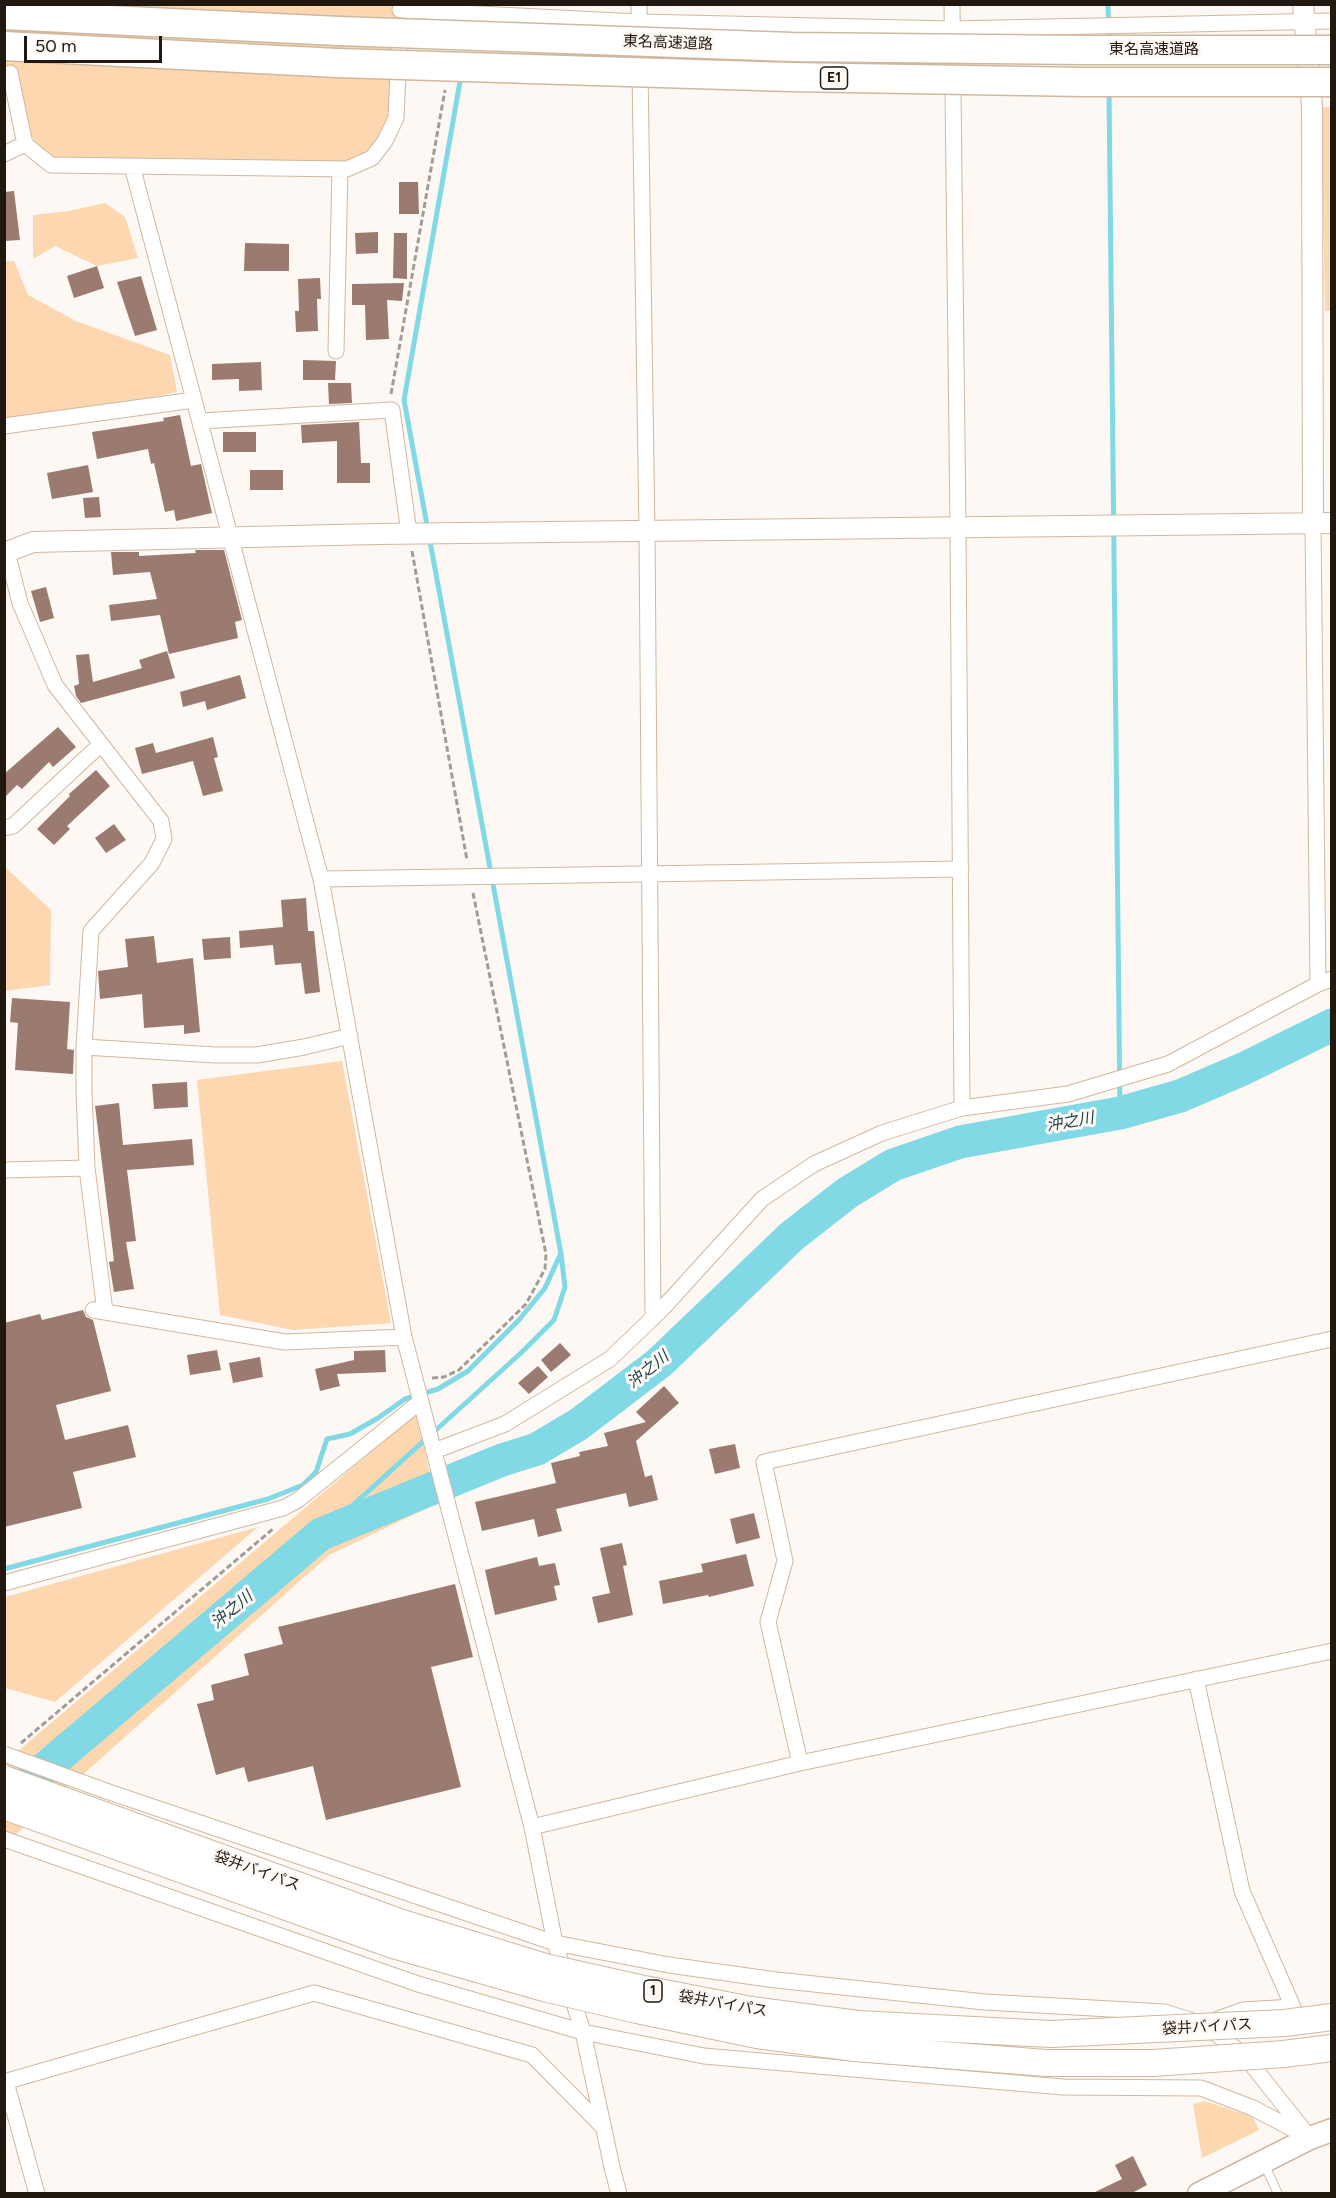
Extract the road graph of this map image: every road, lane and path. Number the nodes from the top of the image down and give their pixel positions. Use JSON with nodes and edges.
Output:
{"nodes":[{"id":1,"x":639,"y":4,"type":"edge"},
{"id":2,"x":952,"y":4,"type":"edge"},
{"id":3,"x":400,"y":7,"type":"edge"},
{"id":4,"x":1304,"y":13,"type":"edge"},
{"id":5,"x":4,"y":15,"type":"edge"},
{"id":6,"x":1332,"y":21,"type":"edge"},
{"id":7,"x":639,"y":22,"type":"junction"},
{"id":8,"x":952,"y":29,"type":"junction"},
{"id":9,"x":1332,"y":50,"type":"edge"},
{"id":10,"x":7,"y":60,"type":"edge"},
{"id":11,"x":1332,"y":82,"type":"edge"},
{"id":12,"x":445,"y":89,"type":"dead end"},
{"id":13,"x":26,"y":144,"type":"junction"},
{"id":14,"x":4,"y":154,"type":"edge"},
{"id":15,"x":132,"y":166,"type":"junction"},
{"id":16,"x":340,"y":169,"type":"junction"},
{"id":17,"x":336,"y":351,"type":"dead end"},
{"id":18,"x":194,"y":400,"type":"junction"},
{"id":19,"x":392,"y":410,"type":"junction"},
{"id":20,"x":200,"y":421,"type":"junction"},
{"id":21,"x":4,"y":426,"type":"edge"},
{"id":22,"x":1322,"y":523,"type":"edge"},
{"id":23,"x":958,"y":527,"type":"junction"},
{"id":24,"x":647,"y":531,"type":"junction"},
{"id":25,"x":412,"y":533,"type":"junction"},
{"id":26,"x":229,"y":537,"type":"junction"},
{"id":27,"x":6,"y":553,"type":"edge"},
{"id":28,"x":101,"y":744,"type":"junction"},
{"id":29,"x":4,"y":828,"type":"edge"},
{"id":30,"x":961,"y":869,"type":"junction"},
{"id":31,"x":649,"y":873,"type":"junction"},
{"id":32,"x":473,"y":877,"type":"junction"},
{"id":33,"x":321,"y":879,"type":"junction"},
{"id":34,"x":1325,"y":982,"type":"edge"},
{"id":35,"x":350,"y":1036,"type":"junction"},
{"id":36,"x":84,"y":1047,"type":"junction"},
{"id":37,"x":962,"y":1108,"type":"junction"},
{"id":38,"x":87,"y":1168,"type":"junction"},
{"id":39,"x":4,"y":1170,"type":"edge"},
{"id":40,"x":653,"y":1318,"type":"junction"},
{"id":41,"x":404,"y":1337,"type":"junction"},
{"id":42,"x":1332,"y":1339,"type":"edge"},
{"id":43,"x":415,"y":1379,"type":"junction"},
{"id":44,"x":421,"y":1401,"type":"junction"},
{"id":45,"x":434,"y":1451,"type":"junction"},
{"id":46,"x":277,"y":1526,"type":"dead end"},
{"id":47,"x":4,"y":1583,"type":"edge"},
{"id":48,"x":1332,"y":1651,"type":"edge"},
{"id":49,"x":1196,"y":1679,"type":"junction"},
{"id":50,"x":9,"y":1752,"type":"edge"},
{"id":51,"x":800,"y":1763,"type":"junction"},
{"id":52,"x":4,"y":1779,"type":"edge"},
{"id":53,"x":4,"y":1806,"type":"edge"},
{"id":54,"x":532,"y":1827,"type":"junction"},
{"id":55,"x":12,"y":1842,"type":"edge"},
{"id":56,"x":555,"y":1943,"type":"junction"},
{"id":57,"x":1332,"y":2017,"type":"edge"},
{"id":58,"x":1203,"y":2024,"type":"junction"},
{"id":59,"x":583,"y":2032,"type":"junction"},
{"id":60,"x":1332,"y":2048,"type":"edge"},
{"id":61,"x":5,"y":2082,"type":"edge"},
{"id":62,"x":1332,"y":2120,"type":"edge"},
{"id":63,"x":604,"y":2127,"type":"junction"},
{"id":64,"x":1332,"y":2130,"type":"edge"},
{"id":65,"x":1310,"y":2138,"type":"junction"},
{"id":66,"x":1264,"y":2161,"type":"junction"},
{"id":67,"x":37,"y":2193,"type":"edge"},
{"id":68,"x":619,"y":2193,"type":"edge"},
{"id":69,"x":1200,"y":2193,"type":"edge"},
{"id":70,"x":1278,"y":2193,"type":"edge"}],
"edges":[{"from":1,"to":7,"type":"street"},
{"from":2,"to":8,"type":"street"},
{"from":3,"to":7,"type":"street"},
{"from":3,"to":16,"type":"street"},
{"from":4,"to":6,"type":"street"},
{"from":4,"to":8,"type":"street"},
{"from":4,"to":22,"type":"street"},
{"from":5,"to":9,"type":"highway","name":"東名高速道路","number":"E1","bridge":true},
{"from":7,"to":8,"type":"street"},
{"from":7,"to":24,"type":"street"},
{"from":8,"to":23,"type":"street"},
{"from":10,"to":11,"type":"highway","name":"東名高速道路","number":"E1","bridge":true},
{"from":10,"to":13,"type":"street"},
{"from":12,"to":19,"type":"path"},
{"from":13,"to":14,"type":"street"},
{"from":13,"to":15,"type":"street"},
{"from":15,"to":16,"type":"street"},
{"from":15,"to":18,"type":"street"},
{"from":16,"to":17,"type":"street"},
{"from":18,"to":20,"type":"street"},
{"from":18,"to":21,"type":"street"},
{"from":19,"to":20,"type":"street"},
{"from":19,"to":25,"type":"street"},
{"from":20,"to":26,"type":"street"},
{"from":22,"to":23,"type":"street"},
{"from":22,"to":34,"type":"street"},
{"from":23,"to":24,"type":"street"},
{"from":23,"to":30,"type":"street"},
{"from":24,"to":25,"type":"street"},
{"from":24,"to":31,"type":"street"},
{"from":25,"to":26,"type":"street"},
{"from":25,"to":32,"type":"path"},
{"from":26,"to":27,"type":"street"},
{"from":26,"to":33,"type":"street"},
{"from":27,"to":28,"type":"street"},
{"from":28,"to":29,"type":"street"},
{"from":28,"to":36,"type":"street"},
{"from":30,"to":31,"type":"street"},
{"from":30,"to":37,"type":"street"},
{"from":31,"to":32,"type":"street"},
{"from":31,"to":40,"type":"street"},
{"from":32,"to":33,"type":"street"},
{"from":32,"to":43,"type":"path"},
{"from":33,"to":35,"type":"street"},
{"from":34,"to":37,"type":"street"},
{"from":35,"to":36,"type":"street"},
{"from":35,"to":41,"type":"street"},
{"from":36,"to":38,"type":"street"},
{"from":37,"to":40,"type":"street"},
{"from":38,"to":39,"type":"street"},
{"from":38,"to":41,"type":"street"},
{"from":40,"to":45,"type":"street"},
{"from":41,"to":43,"type":"street"},
{"from":42,"to":51,"type":"street"},
{"from":43,"to":44,"type":"street"},
{"from":44,"to":45,"type":"street"},
{"from":44,"to":47,"type":"street"},
{"from":45,"to":54,"type":"street"},
{"from":46,"to":50,"type":"path"},
{"from":48,"to":49,"type":"street"},
{"from":49,"to":51,"type":"street"},
{"from":49,"to":58,"type":"street"},
{"from":50,"to":56,"type":"street","bridge":true},
{"from":51,"to":54,"type":"street"},
{"from":52,"to":57,"type":"highway","name":"袋井バイパス","number":"1","bridge":true},
{"from":53,"to":60,"type":"highway","name":"袋井バイパス","number":"1","bridge":true},
{"from":54,"to":56,"type":"street"},
{"from":55,"to":59,"type":"street"},
{"from":56,"to":58,"type":"street"},
{"from":56,"to":59,"type":"street"},
{"from":58,"to":65,"type":"street"},
{"from":59,"to":63,"type":"street"},
{"from":59,"to":65,"type":"street"},
{"from":61,"to":63,"type":"street"},
{"from":61,"to":67,"type":"street"},
{"from":62,"to":65,"type":"main road"},
{"from":63,"to":68,"type":"street"},
{"from":64,"to":65,"type":"main road"},
{"from":65,"to":66,"type":"main road"},
{"from":66,"to":69,"type":"main road"},
{"from":66,"to":70,"type":"lane"}]}
